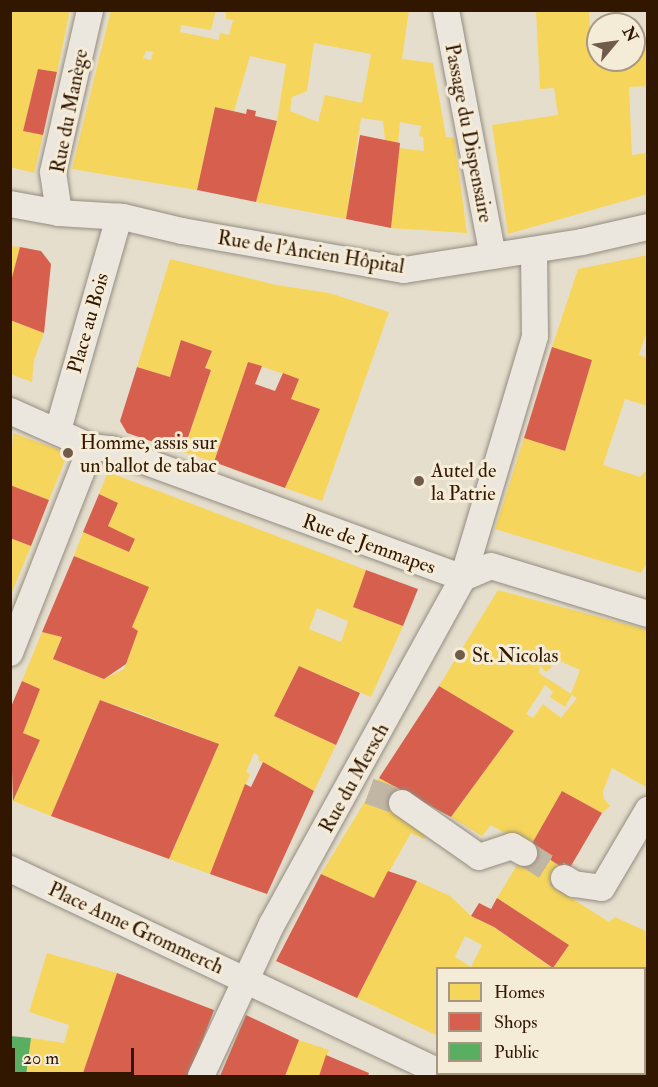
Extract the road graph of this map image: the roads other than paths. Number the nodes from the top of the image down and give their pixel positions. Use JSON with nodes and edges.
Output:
{"nodes":[{"id":1,"x":90,"y":10,"type":"edge"},
{"id":2,"x":446,"y":10,"type":"edge"},
{"id":3,"x":10,"y":204,"type":"edge"},
{"id":4,"x":59,"y":213,"type":"junction"},
{"id":5,"x":119,"y":217,"type":"junction"},
{"id":6,"x":648,"y":227,"type":"edge"},
{"id":7,"x":534,"y":250,"type":"junction"},
{"id":8,"x":492,"y":256,"type":"junction"},
{"id":9,"x":10,"y":411,"type":"edge"},
{"id":10,"x":58,"y":430,"type":"junction"},
{"id":11,"x":91,"y":447,"type":"junction"},
{"id":12,"x":463,"y":578,"type":"junction"},
{"id":13,"x":648,"y":614,"type":"edge"},
{"id":14,"x":10,"y":653,"type":"edge"},
{"id":15,"x":402,"y":803,"type":"tunnel mouth"},
{"id":16,"x":648,"y":810,"type":"edge"},
{"id":17,"x":524,"y":853,"type":"tunnel mouth"},
{"id":18,"x":10,"y":869,"type":"edge"},
{"id":19,"x":564,"y":878,"type":"tunnel mouth"},
{"id":20,"x":254,"y":982,"type":"junction"},
{"id":21,"x":436,"y":1070,"type":"edge"},
{"id":22,"x":201,"y":1077,"type":"edge"}],
"edges":[{"from":1,"to":4,"type":"street","name":"Rue du Manège"},
{"from":2,"to":8,"type":"street","name":"Passage du Dispensaire"},
{"from":3,"to":4,"type":"street","name":"Rue de l'Ancien Hôpital"},
{"from":4,"to":5,"type":"street","name":"Rue de l'Ancien Hôpital"},
{"from":5,"to":8,"type":"street","name":"Rue de l'Ancien Hôpital"},
{"from":5,"to":10,"type":"street","name":"Place au Bois"},
{"from":6,"to":7,"type":"street","name":"Rue de l'Ancien Hôpital"},
{"from":7,"to":8,"type":"street","name":"Rue de l'Ancien Hôpital"},
{"from":7,"to":12,"type":"street","name":"Rue du Mersch"},
{"from":9,"to":10,"type":"street","name":"Rue de Jemmapes"},
{"from":10,"to":11,"type":"street","name":"Rue de Jemmapes"},
{"from":11,"to":12,"type":"street","name":"Rue de Jemmapes"},
{"from":11,"to":14,"type":"street"},
{"from":12,"to":13,"type":"street"},
{"from":12,"to":20,"type":"street","name":"Rue du Mersch"},
{"from":15,"to":17,"type":"street"},
{"from":16,"to":19,"type":"street"},
{"from":18,"to":20,"type":"street","name":"Place Anne Grommerch"},
{"from":20,"to":21,"type":"street","name":"Place Anne Grommerch"},
{"from":20,"to":22,"type":"street","name":"Rue du Mersch"}]}
